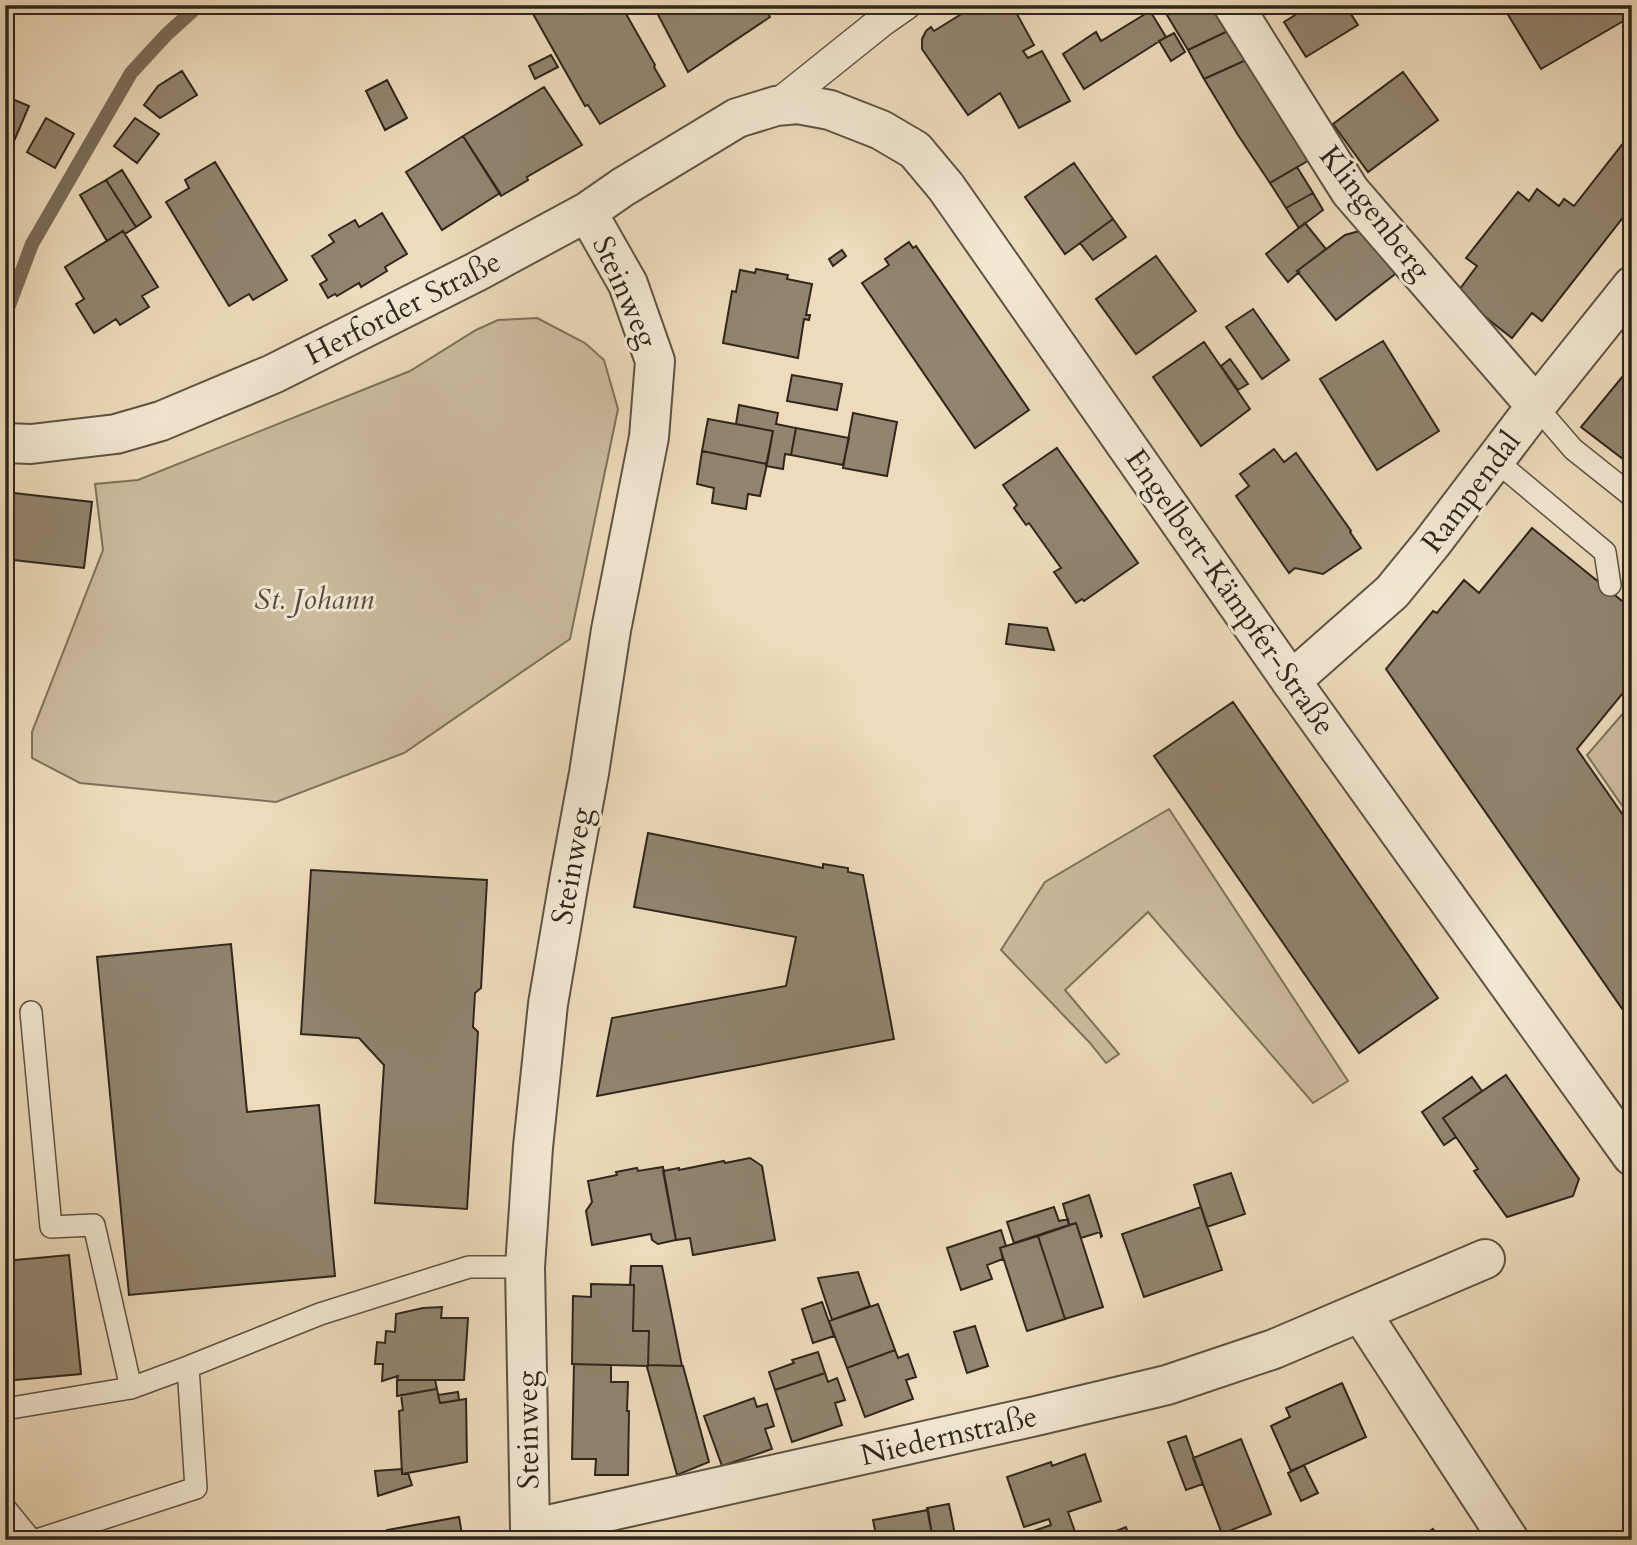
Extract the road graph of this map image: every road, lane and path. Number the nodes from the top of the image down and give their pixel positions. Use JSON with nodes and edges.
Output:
{"nodes":[{"id":1,"x":1233,"y":5,"type":"edge"},
{"id":2,"x":885,"y":11,"type":"edge"},
{"id":3,"x":776,"y":106,"type":"junction"},
{"id":4,"x":587,"y":212,"type":"junction"},
{"id":5,"x":1632,"y":286,"type":"edge"},
{"id":6,"x":1535,"y":406,"type":"junction"},
{"id":7,"x":5,"y":443,"type":"edge"},
{"id":8,"x":1495,"y":460,"type":"junction"},
{"id":9,"x":1632,"y":496,"type":"edge"},
{"id":10,"x":1610,"y":585,"type":"dead end"},
{"id":11,"x":1291,"y":681,"type":"junction"},
{"id":12,"x":31,"y":1012,"type":"dead end"},
{"id":13,"x":1632,"y":1156,"type":"edge"},
{"id":14,"x":1485,"y":1259,"type":"dead end"},
{"id":15,"x":525,"y":1267,"type":"junction"},
{"id":16,"x":1361,"y":1313,"type":"junction"},
{"id":17,"x":188,"y":1367,"type":"junction"},
{"id":18,"x":131,"y":1388,"type":"junction"},
{"id":19,"x":5,"y":1409,"type":"edge"},
{"id":20,"x":5,"y":1508,"type":"edge"},
{"id":21,"x":530,"y":1534,"type":"edge"},
{"id":22,"x":31,"y":1540,"type":"edge"},
{"id":23,"x":37,"y":1540,"type":"edge"},
{"id":24,"x":1509,"y":1540,"type":"edge"}],
"edges":[{"from":1,"to":6,"type":"street","name":"Klingenberg"},
{"from":2,"to":3,"type":"street"},
{"from":3,"to":4,"type":"street","name":"Herforder Straße"},
{"from":3,"to":11,"type":"street","name":"Engelbert-Kämpfer-Straße"},
{"from":4,"to":7,"type":"street","name":"Herforder Straße"},
{"from":4,"to":15,"type":"street","name":"Steinweg"},
{"from":5,"to":6,"type":"street","name":"Rampendal"},
{"from":6,"to":8,"type":"street","name":"Rampendal"},
{"from":6,"to":9,"type":"lane"},
{"from":8,"to":10,"type":"lane"},
{"from":8,"to":11,"type":"street","name":"Rampendal"},
{"from":11,"to":13,"type":"street","name":"Engelbert-Kämpfer-Straße"},
{"from":12,"to":18,"type":"lane"},
{"from":14,"to":16,"type":"street","name":"Niedernstraße"},
{"from":15,"to":17,"type":"lane"},
{"from":15,"to":21,"type":"street","name":"Steinweg"},
{"from":16,"to":21,"type":"street","name":"Niedernstraße"},
{"from":16,"to":24,"type":"street"},
{"from":17,"to":18,"type":"lane"},
{"from":17,"to":23,"type":"lane"},
{"from":18,"to":19,"type":"lane"},
{"from":20,"to":22,"type":"lane"}]}
